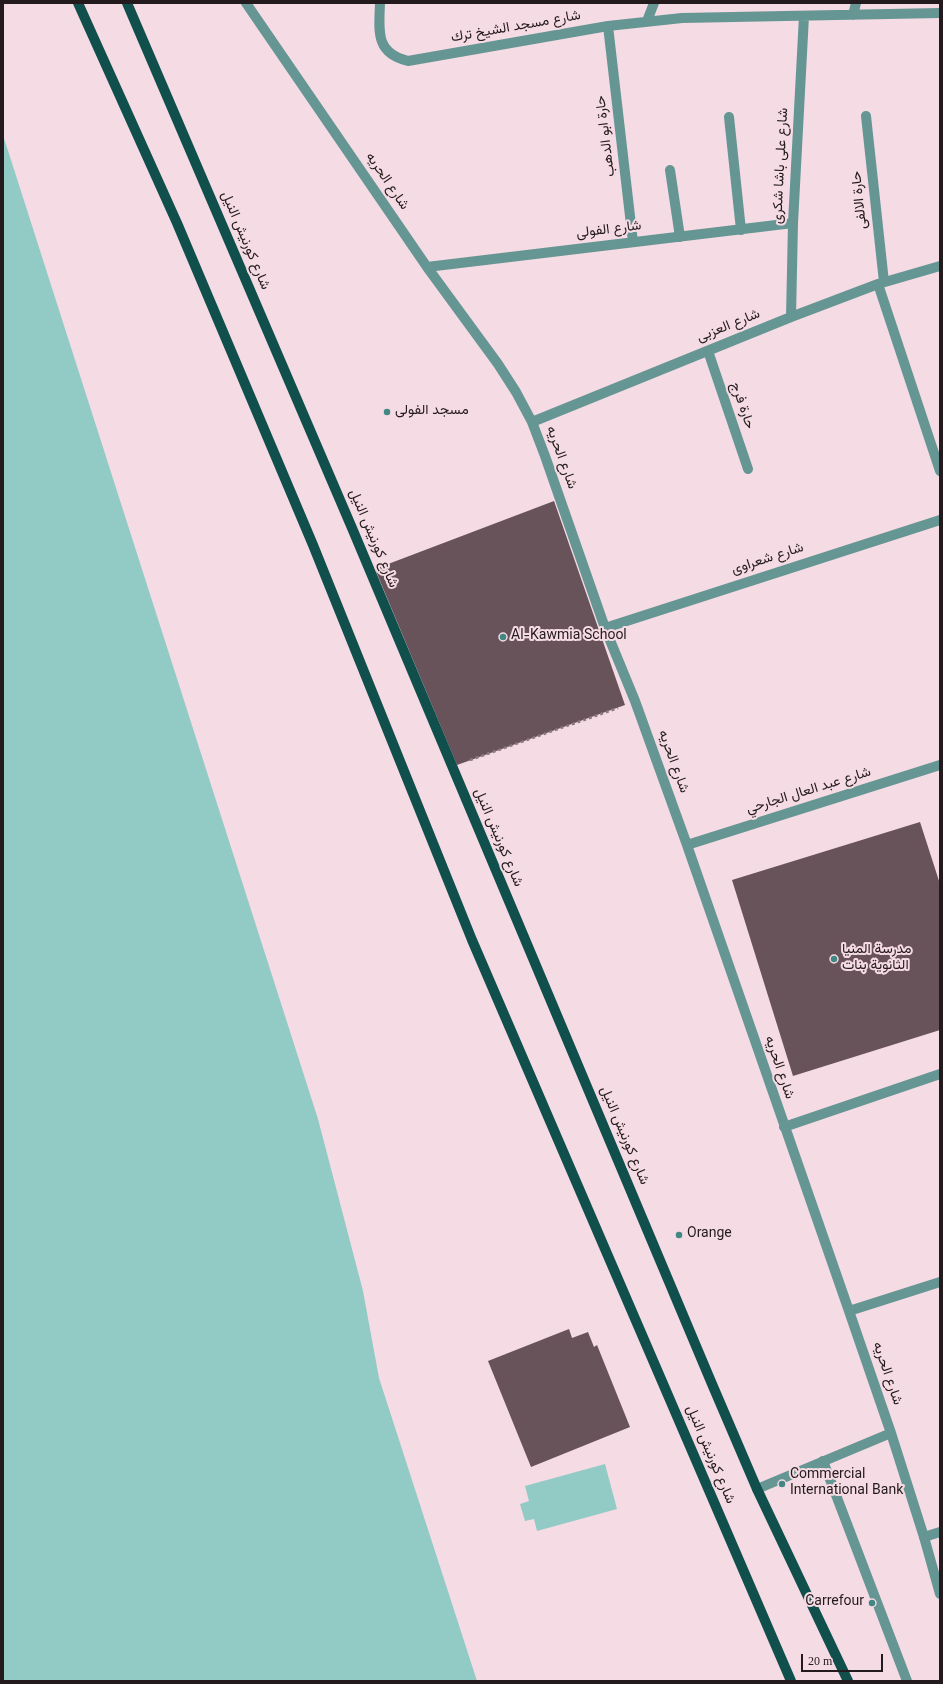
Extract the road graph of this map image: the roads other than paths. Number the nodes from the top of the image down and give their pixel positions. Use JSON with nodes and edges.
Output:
{"nodes":[{"id":1,"x":78,"y":3,"type":"edge"},
{"id":2,"x":127,"y":3,"type":"edge"},
{"id":3,"x":246,"y":3,"type":"edge"},
{"id":4,"x":380,"y":3,"type":"edge"},
{"id":5,"x":654,"y":3,"type":"edge"},
{"id":6,"x":856,"y":3,"type":"edge"},
{"id":7,"x":940,"y":13,"type":"edge"},
{"id":8,"x":853,"y":15,"type":"junction"},
{"id":9,"x":804,"y":16,"type":"junction"},
{"id":10,"x":647,"y":21,"type":"junction"},
{"id":11,"x":608,"y":26,"type":"junction"},
{"id":12,"x":866,"y":116,"type":"dead end"},
{"id":13,"x":729,"y":117,"type":"dead end"},
{"id":14,"x":670,"y":170,"type":"dead end"},
{"id":15,"x":793,"y":223,"type":"junction"},
{"id":16,"x":741,"y":230,"type":"junction"},
{"id":17,"x":680,"y":237,"type":"junction"},
{"id":18,"x":633,"y":242,"type":"junction"},
{"id":19,"x":940,"y":266,"type":"edge"},
{"id":20,"x":427,"y":267,"type":"junction"},
{"id":21,"x":881,"y":283,"type":"junction"},
{"id":22,"x":791,"y":317,"type":"junction"},
{"id":23,"x":708,"y":351,"type":"junction"},
{"id":24,"x":532,"y":422,"type":"junction"},
{"id":25,"x":748,"y":469,"type":"dead end"},
{"id":26,"x":940,"y":471,"type":"edge"},
{"id":27,"x":940,"y":520,"type":"edge"},
{"id":28,"x":604,"y":628,"type":"junction"},
{"id":29,"x":940,"y":765,"type":"edge"},
{"id":30,"x":686,"y":845,"type":"junction"},
{"id":31,"x":940,"y":1074,"type":"edge"},
{"id":32,"x":784,"y":1126,"type":"junction"},
{"id":33,"x":940,"y":1282,"type":"edge"},
{"id":34,"x":849,"y":1311,"type":"junction"},
{"id":35,"x":891,"y":1433,"type":"junction"},
{"id":36,"x":823,"y":1461,"type":"junction"},
{"id":37,"x":757,"y":1488,"type":"junction"},
{"id":38,"x":940,"y":1532,"type":"edge"},
{"id":39,"x":924,"y":1538,"type":"junction"},
{"id":40,"x":940,"y":1594,"type":"edge"},
{"id":41,"x":792,"y":1681,"type":"edge"},
{"id":42,"x":848,"y":1681,"type":"edge"},
{"id":43,"x":907,"y":1681,"type":"edge"}],
"edges":[{"from":1,"to":41,"type":"main road","name":"شارع كورنيش النيل"},
{"from":2,"to":37,"type":"main road","name":"شارع كورنيش النيل"},
{"from":3,"to":20,"type":"street","name":"شارع الحريه"},
{"from":4,"to":11,"type":"street","name":"شارع مسجد الشيخ ترك"},
{"from":5,"to":10,"type":"street"},
{"from":6,"to":8,"type":"street"},
{"from":7,"to":8,"type":"street","name":"شارع مسجد الشيخ ترك"},
{"from":8,"to":9,"type":"street","name":"شارع مسجد الشيخ ترك"},
{"from":9,"to":10,"type":"street","name":"شارع مسجد الشيخ ترك"},
{"from":9,"to":15,"type":"street","name":"شارع على باشا شكرى"},
{"from":10,"to":11,"type":"street","name":"شارع مسجد الشيخ ترك"},
{"from":11,"to":18,"type":"street","name":"حارة ابو الدهب"},
{"from":12,"to":21,"type":"street","name":"حارة الالفى"},
{"from":13,"to":16,"type":"street"},
{"from":14,"to":17,"type":"street"},
{"from":15,"to":16,"type":"street","name":"شارع الفولى"},
{"from":15,"to":22,"type":"street","name":"شارع على باشا شكرى"},
{"from":16,"to":17,"type":"street","name":"شارع الفولى"},
{"from":17,"to":18,"type":"street","name":"شارع الفولى"},
{"from":18,"to":20,"type":"street","name":"شارع الفولى"},
{"from":19,"to":21,"type":"street","name":"شارع العزبى"},
{"from":20,"to":24,"type":"street","name":"شارع الحريه"},
{"from":21,"to":22,"type":"street","name":"شارع العزبى"},
{"from":21,"to":26,"type":"street","name":"حارة الالفى"},
{"from":22,"to":23,"type":"street","name":"شارع العزبى"},
{"from":23,"to":24,"type":"street","name":"شارع العزبى"},
{"from":23,"to":25,"type":"street","name":"حارة فرج"},
{"from":24,"to":28,"type":"street","name":"شارع الحريه"},
{"from":27,"to":28,"type":"street","name":"شارع شعراوى"},
{"from":28,"to":30,"type":"street","name":"شارع الحريه"},
{"from":29,"to":30,"type":"street","name":"شارع عبد العال الجارحي"},
{"from":30,"to":32,"type":"street","name":"شارع الحريه"},
{"from":31,"to":32,"type":"street"},
{"from":32,"to":34,"type":"street","name":"شارع الحريه"},
{"from":33,"to":34,"type":"street"},
{"from":34,"to":35,"type":"street","name":"شارع الحريه"},
{"from":35,"to":36,"type":"street"},
{"from":35,"to":39,"type":"street","name":"شارع الحريه"},
{"from":36,"to":37,"type":"street"},
{"from":36,"to":43,"type":"street"},
{"from":37,"to":42,"type":"main road","name":"شارع كورنيش النيل"},
{"from":38,"to":39,"type":"street"},
{"from":39,"to":40,"type":"street","name":"شارع الحريه"}]}
